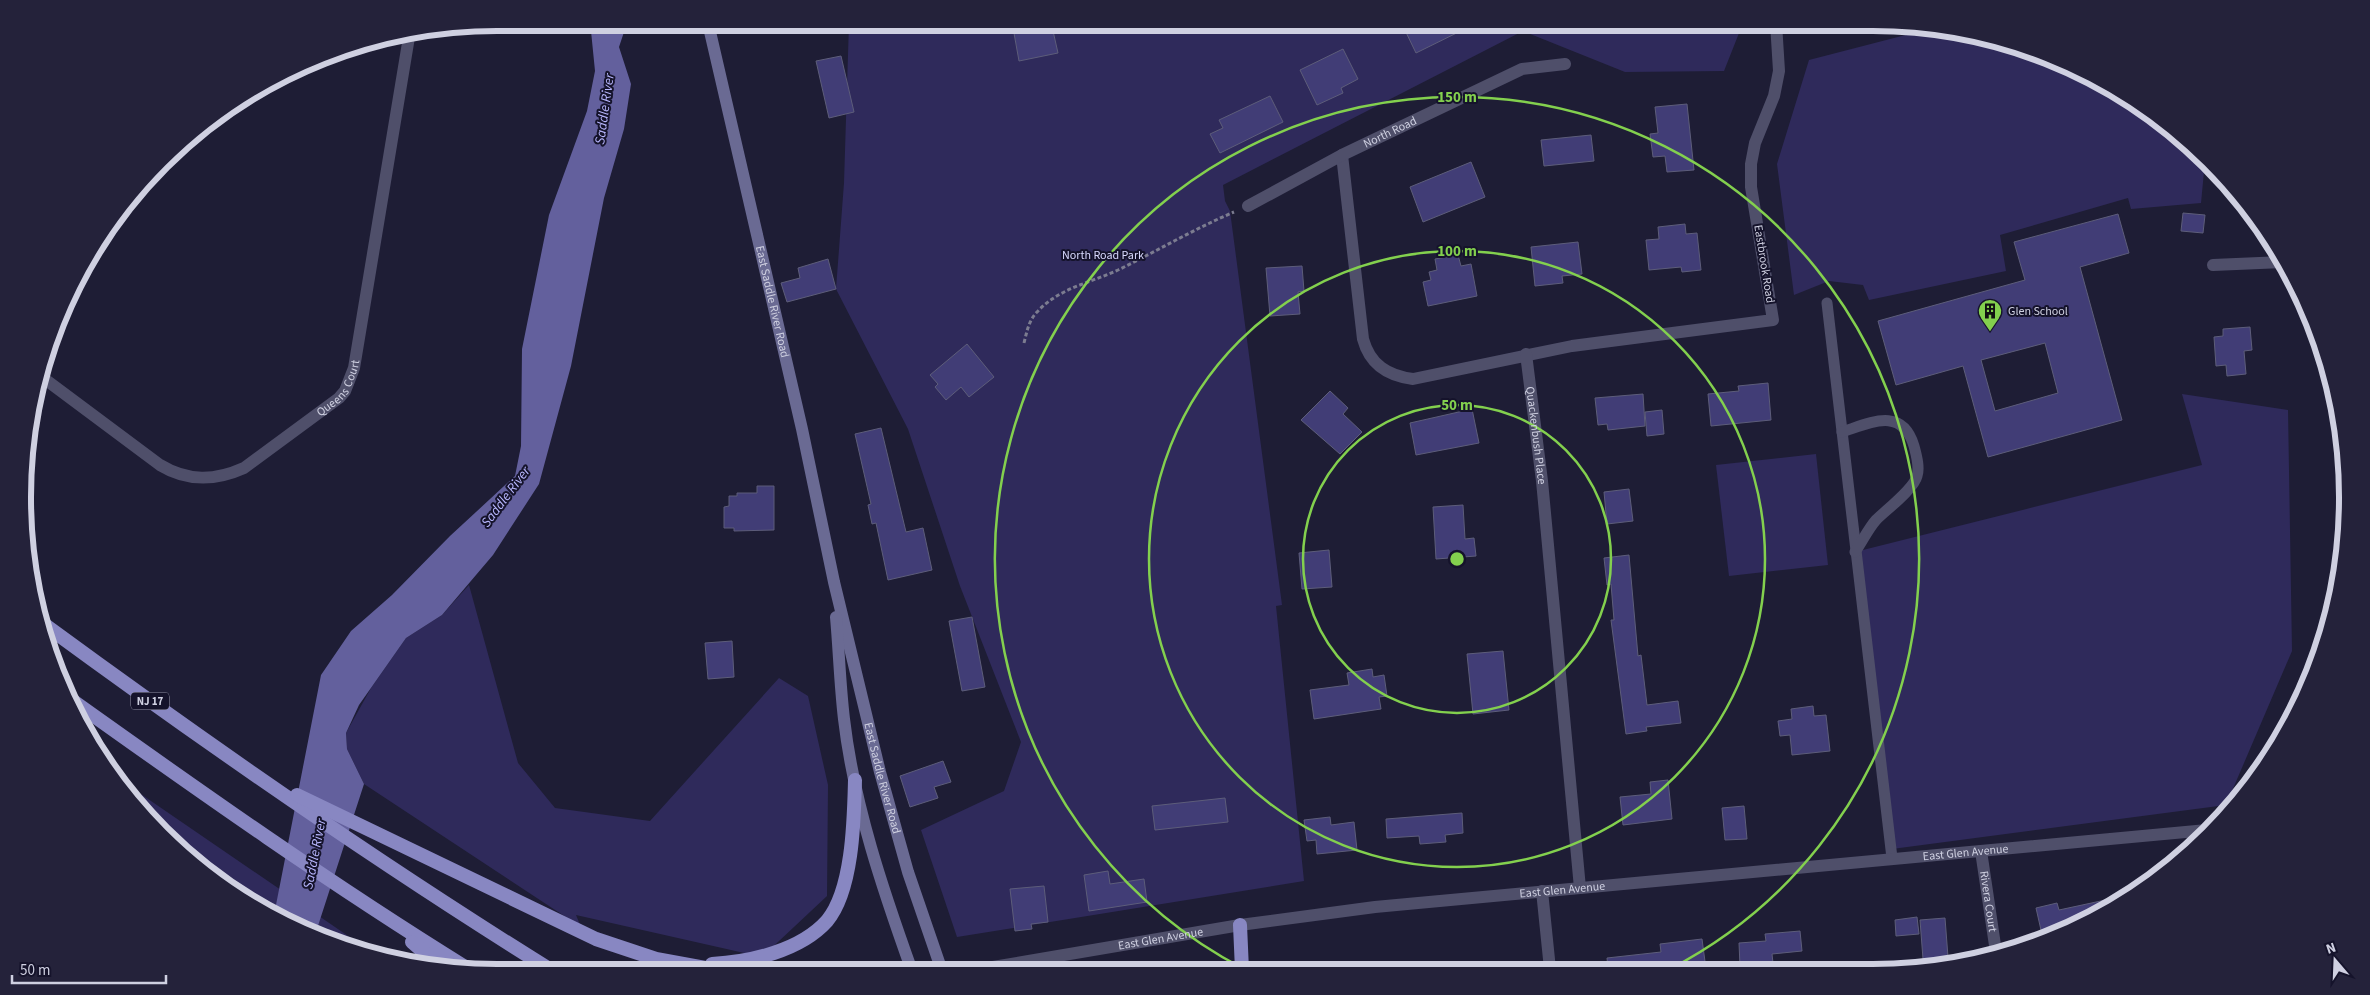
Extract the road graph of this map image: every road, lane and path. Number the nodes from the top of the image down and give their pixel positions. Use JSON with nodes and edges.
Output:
{"nodes":[{"id":1,"x":710,"y":31,"type":"edge"},
{"id":2,"x":1777,"y":31,"type":"edge"},
{"id":3,"x":410,"y":40,"type":"edge"},
{"id":4,"x":1565,"y":64,"type":"dead end"},
{"id":5,"x":1342,"y":155,"type":"junction"},
{"id":6,"x":1248,"y":206,"type":"joint"},
{"id":7,"x":2275,"y":262,"type":"edge"},
{"id":8,"x":2212,"y":265,"type":"dead end"},
{"id":9,"x":1827,"y":303,"type":"dead end"},
{"id":10,"x":1024,"y":343,"type":"dead end"},
{"id":11,"x":1526,"y":354,"type":"junction"},
{"id":12,"x":46,"y":380,"type":"edge"},
{"id":13,"x":1842,"y":432,"type":"junction"},
{"id":14,"x":1855,"y":552,"type":"junction"},
{"id":15,"x":834,"y":582,"type":"junction"},
{"id":16,"x":50,"y":629,"type":"edge"},
{"id":17,"x":80,"y":706,"type":"edge"},
{"id":18,"x":256,"y":775,"type":"junction"},
{"id":19,"x":855,"y":780,"type":"junction"},
{"id":20,"x":2198,"y":831,"type":"edge"},
{"id":21,"x":1981,"y":851,"type":"junction"},
{"id":22,"x":1892,"y":858,"type":"junction"},
{"id":23,"x":1580,"y":888,"type":"junction"},
{"id":24,"x":1542,"y":891,"type":"junction"},
{"id":25,"x":377,"y":913,"type":"junction"},
{"id":26,"x":1240,"y":924,"type":"junction"},
{"id":27,"x":1995,"y":947,"type":"edge"},
{"id":28,"x":432,"y":959,"type":"edge"},
{"id":29,"x":457,"y":962,"type":"edge"},
{"id":30,"x":541,"y":964,"type":"edge"},
{"id":31,"x":677,"y":964,"type":"edge"},
{"id":32,"x":706,"y":964,"type":"edge"},
{"id":33,"x":910,"y":964,"type":"edge"},
{"id":34,"x":940,"y":964,"type":"edge"},
{"id":35,"x":1010,"y":964,"type":"edge"},
{"id":36,"x":1242,"y":964,"type":"edge"},
{"id":37,"x":1549,"y":964,"type":"edge"}],
"edges":[{"from":1,"to":15,"type":"main road","name":"East Saddle River Road"},
{"from":2,"to":11,"type":"street","name":"Eastbrook Road"},
{"from":3,"to":12,"type":"street","name":"Queens Court"},
{"from":4,"to":5,"type":"street","name":"North Road"},
{"from":5,"to":6,"type":"street","name":"North Road"},
{"from":5,"to":11,"type":"street"},
{"from":6,"to":10,"type":"path"},
{"from":7,"to":8,"type":"street"},
{"from":9,"to":13,"type":"lane"},
{"from":11,"to":23,"type":"street","name":"Quackenbush Place"},
{"from":13,"to":14,"type":"lane"},
{"from":13,"to":14,"type":"lane"},
{"from":14,"to":22,"type":"lane"},
{"from":15,"to":19,"type":"main road","name":"East Saddle River Road"},
{"from":15,"to":34,"type":"main road","name":"East Saddle River Road"},
{"from":16,"to":18,"type":"highway","number":"NJ 17"},
{"from":17,"to":25,"type":"highway"},
{"from":18,"to":30,"type":"highway","number":"NJ 17"},
{"from":18,"to":31,"type":"highway"},
{"from":19,"to":32,"type":"highway"},
{"from":19,"to":33,"type":"main road","name":"East Saddle River Road"},
{"from":20,"to":21,"type":"street","name":"East Glen Avenue"},
{"from":21,"to":22,"type":"street","name":"East Glen Avenue"},
{"from":21,"to":27,"type":"street","name":"Rivera Court"},
{"from":22,"to":23,"type":"street","name":"East Glen Avenue"},
{"from":23,"to":24,"type":"street","name":"East Glen Avenue"},
{"from":24,"to":26,"type":"street","name":"East Glen Avenue"},
{"from":24,"to":37,"type":"street"},
{"from":25,"to":28,"type":"highway"},
{"from":25,"to":29,"type":"highway"},
{"from":26,"to":35,"type":"street","name":"East Glen Avenue"},
{"from":26,"to":36,"type":"highway"}]}
